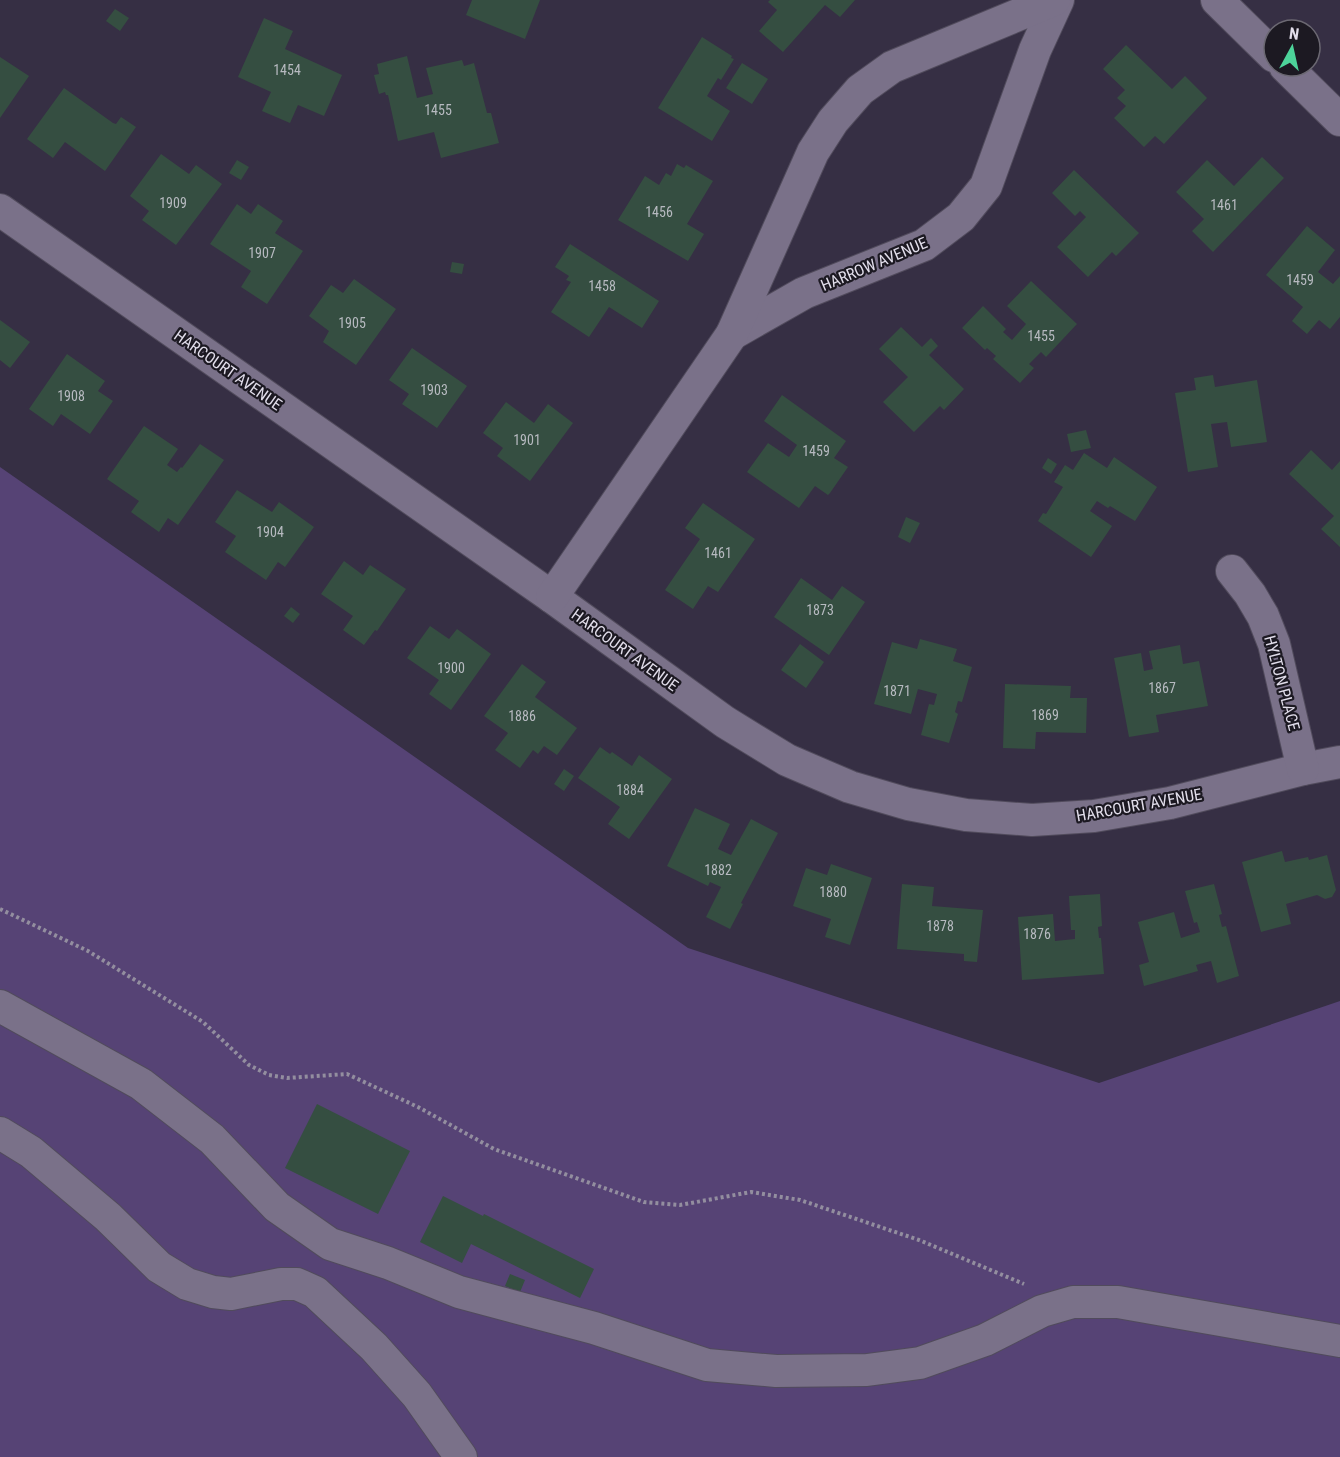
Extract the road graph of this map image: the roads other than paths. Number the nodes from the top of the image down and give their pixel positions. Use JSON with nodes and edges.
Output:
{"nodes":[{"id":1,"x":1056,"y":0,"type":"edge"},
{"id":2,"x":1217,"y":0,"type":"edge"},
{"id":3,"x":1262,"y":44,"type":"edge"},
{"id":4,"x":1297,"y":78,"type":"edge"},
{"id":5,"x":1340,"y":120,"type":"edge"},
{"id":6,"x":0,"y":210,"type":"edge"},
{"id":7,"x":732,"y":334,"type":"junction"},
{"id":8,"x":1232,"y":571,"type":"dead end"},
{"id":9,"x":552,"y":597,"type":"junction"},
{"id":10,"x":1340,"y":762,"type":"edge"},
{"id":11,"x":1303,"y":769,"type":"junction"},
{"id":12,"x":0,"y":1006,"type":"edge"},
{"id":13,"x":0,"y":1133,"type":"edge"},
{"id":14,"x":1340,"y":1341,"type":"edge"},
{"id":15,"x":461,"y":1457,"type":"edge"}],
"edges":[{"from":1,"to":7,"type":"street","name":"HARROW AVENUE"},
{"from":1,"to":7,"type":"street","name":"HARROW AVENUE"},
{"from":2,"to":3,"type":"street"},
{"from":4,"to":5,"type":"street"},
{"from":6,"to":9,"type":"street","name":"HARCOURT AVENUE"},
{"from":7,"to":9,"type":"street","name":"HARROW AVENUE"},
{"from":8,"to":11,"type":"street","name":"HYLTON PLACE"},
{"from":9,"to":11,"type":"street","name":"HARCOURT AVENUE"},
{"from":10,"to":11,"type":"street","name":"HARCOURT AVENUE"},
{"from":12,"to":14,"type":"street"},
{"from":13,"to":15,"type":"street"}]}
